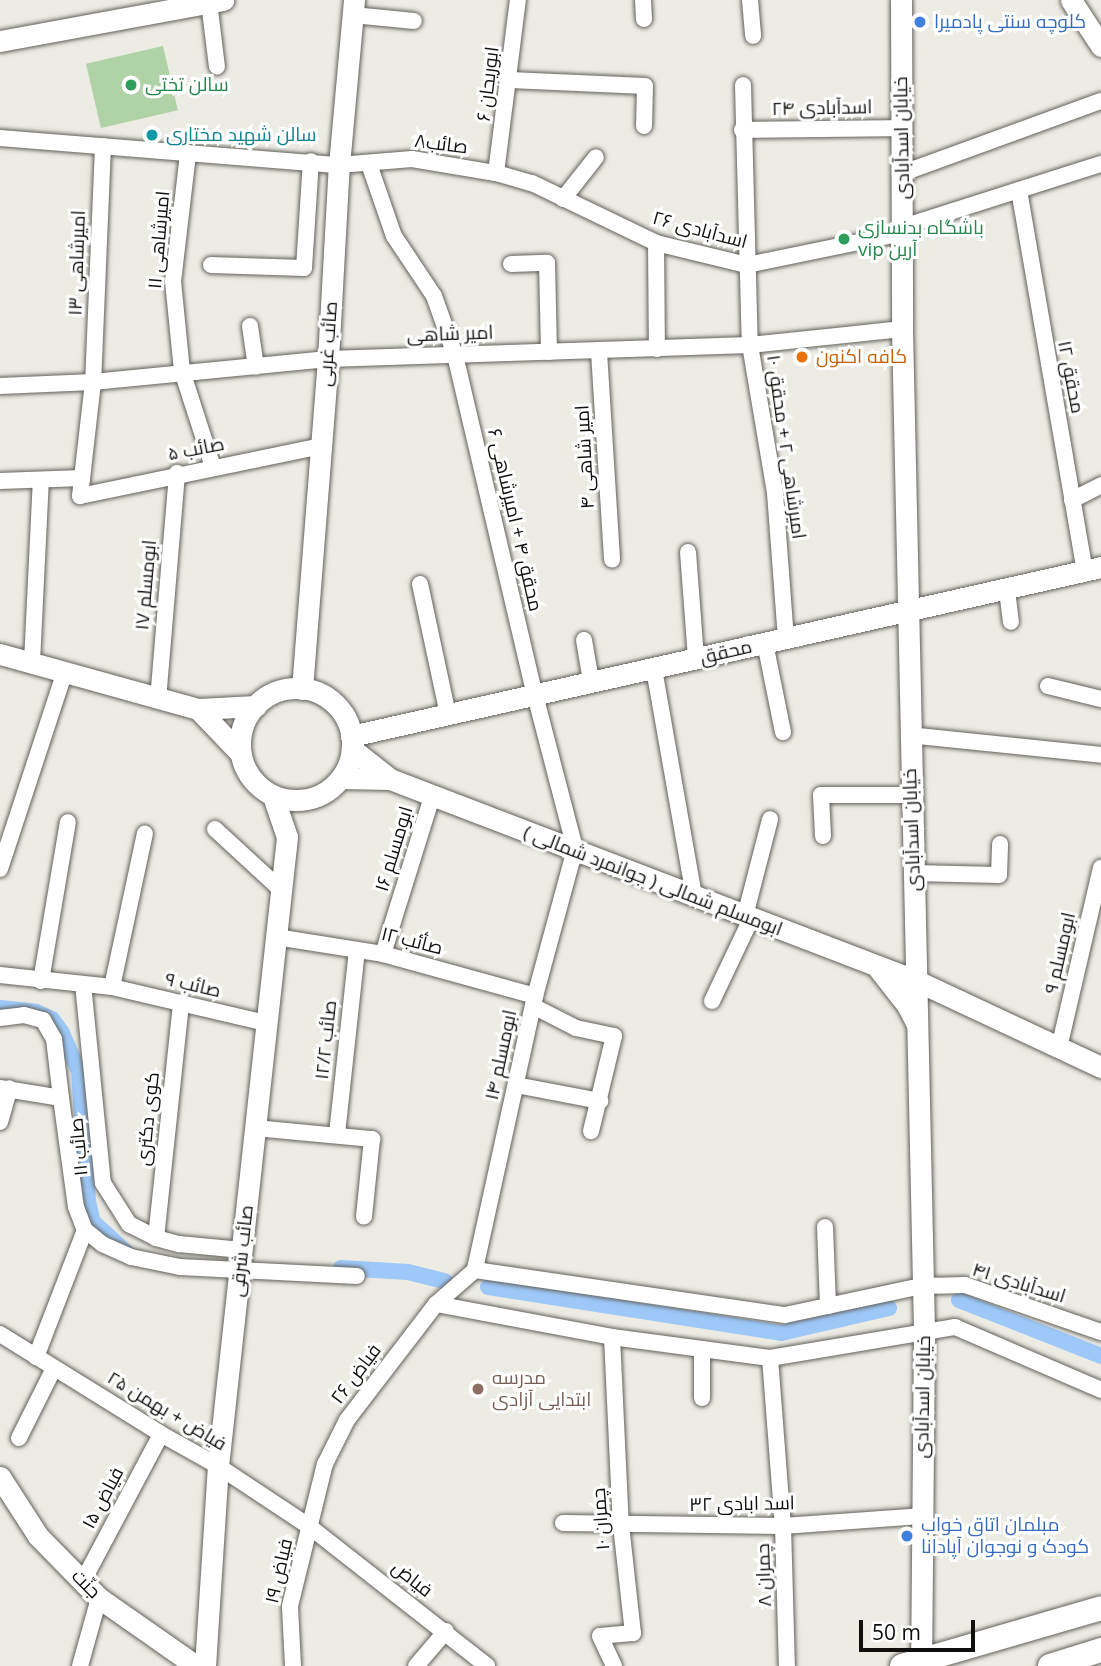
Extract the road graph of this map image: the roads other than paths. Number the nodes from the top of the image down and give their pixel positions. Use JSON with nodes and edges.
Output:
{"nodes":[{"id":1,"x":519,"y":0,"type":"edge"},
{"id":2,"x":643,"y":0,"type":"edge"},
{"id":3,"x":750,"y":0,"type":"edge"},
{"id":4,"x":901,"y":0,"type":"edge"},
{"id":5,"x":1071,"y":0,"type":"edge"},
{"id":6,"x":216,"y":1,"type":"edge"},
{"id":7,"x":354,"y":8,"type":"edge"},
{"id":8,"x":644,"y":19,"type":"dead end"},
{"id":9,"x":414,"y":21,"type":"dead end"},
{"id":10,"x":753,"y":36,"type":"dead end"},
{"id":11,"x":0,"y":41,"type":"edge"},
{"id":12,"x":1101,"y":46,"type":"edge"},
{"id":13,"x":217,"y":67,"type":"dead end"},
{"id":14,"x":510,"y":80,"type":"junction"},
{"id":15,"x":743,"y":85,"type":"dead end"},
{"id":16,"x":1101,"y":101,"type":"edge"},
{"id":17,"x":644,"y":126,"type":"dead end"},
{"id":18,"x":902,"y":128,"type":"junction"},
{"id":19,"x":742,"y":130,"type":"junction"},
{"id":20,"x":0,"y":138,"type":"edge"},
{"id":21,"x":103,"y":146,"type":"junction"},
{"id":22,"x":188,"y":154,"type":"junction"},
{"id":23,"x":596,"y":157,"type":"dead end"},
{"id":24,"x":311,"y":161,"type":"junction"},
{"id":25,"x":369,"y":164,"type":"junction"},
{"id":26,"x":1101,"y":164,"type":"edge"},
{"id":27,"x":339,"y":165,"type":"junction"},
{"id":28,"x":496,"y":173,"type":"junction"},
{"id":29,"x":903,"y":173,"type":"junction"},
{"id":30,"x":1019,"y":190,"type":"junction"},
{"id":31,"x":563,"y":199,"type":"junction"},
{"id":32,"x":903,"y":230,"type":"junction"},
{"id":33,"x":656,"y":243,"type":"junction"},
{"id":34,"x":511,"y":264,"type":"dead end"},
{"id":35,"x":211,"y":265,"type":"dead end"},
{"id":36,"x":747,"y":265,"type":"junction"},
{"id":37,"x":250,"y":326,"type":"dead end"},
{"id":38,"x":902,"y":329,"type":"junction"},
{"id":39,"x":750,"y":345,"type":"junction"},
{"id":40,"x":657,"y":349,"type":"junction"},
{"id":41,"x":549,"y":352,"type":"junction"},
{"id":42,"x":599,"y":352,"type":"junction"},
{"id":43,"x":455,"y":355,"type":"junction"},
{"id":44,"x":328,"y":359,"type":"junction"},
{"id":45,"x":256,"y":368,"type":"junction"},
{"id":46,"x":182,"y":371,"type":"junction"},
{"id":47,"x":93,"y":382,"type":"junction"},
{"id":48,"x":0,"y":386,"type":"edge"},
{"id":49,"x":321,"y":446,"type":"junction"},
{"id":50,"x":213,"y":467,"type":"junction"},
{"id":51,"x":177,"y":473,"type":"junction"},
{"id":52,"x":82,"y":478,"type":"junction"},
{"id":53,"x":41,"y":480,"type":"junction"},
{"id":54,"x":0,"y":481,"type":"edge"},
{"id":55,"x":1101,"y":485,"type":"edge"},
{"id":56,"x":80,"y":496,"type":"joint"},
{"id":57,"x":1072,"y":500,"type":"junction"},
{"id":58,"x":688,"y":552,"type":"dead end"},
{"id":59,"x":612,"y":560,"type":"dead end"},
{"id":60,"x":1093,"y":570,"type":"edge"},
{"id":61,"x":420,"y":583,"type":"dead end"},
{"id":62,"x":1006,"y":590,"type":"junction"},
{"id":63,"x":908,"y":612,"type":"junction"},
{"id":64,"x":1011,"y":622,"type":"dead end"},
{"id":65,"x":584,"y":640,"type":"dead end"},
{"id":66,"x":775,"y":641,"type":"junction"},
{"id":67,"x":0,"y":654,"type":"edge"},
{"id":68,"x":696,"y":659,"type":"junction"},
{"id":69,"x":32,"y":662,"type":"junction"},
{"id":70,"x":654,"y":669,"type":"junction"},
{"id":71,"x":65,"y":671,"type":"junction"},
{"id":72,"x":591,"y":681,"type":"junction"},
{"id":73,"x":1048,"y":686,"type":"dead end"},
{"id":74,"x":302,"y":689,"type":"junction"},
{"id":75,"x":535,"y":695,"type":"junction"},
{"id":76,"x":1101,"y":699,"type":"edge"},
{"id":77,"x":158,"y":700,"type":"junction"},
{"id":78,"x":256,"y":706,"type":"junction"},
{"id":79,"x":198,"y":709,"type":"junction"},
{"id":80,"x":448,"y":715,"type":"junction"},
{"id":81,"x":783,"y":732,"type":"dead end"},
{"id":82,"x":909,"y":735,"type":"junction"},
{"id":83,"x":351,"y":743,"type":"junction"},
{"id":84,"x":1100,"y":751,"type":"edge"},
{"id":85,"x":241,"y":754,"type":"junction"},
{"id":86,"x":341,"y":778,"type":"junction"},
{"id":87,"x":390,"y":779,"type":"junction"},
{"id":88,"x":911,"y":795,"type":"junction"},
{"id":89,"x":273,"y":796,"type":"junction"},
{"id":90,"x":432,"y":797,"type":"junction"},
{"id":91,"x":310,"y":799,"type":"junction"},
{"id":92,"x":770,"y":819,"type":"dead end"},
{"id":93,"x":68,"y":822,"type":"dead end"},
{"id":94,"x":215,"y":829,"type":"dead end"},
{"id":95,"x":145,"y":832,"type":"dead end"},
{"id":96,"x":823,"y":835,"type":"dead end"},
{"id":97,"x":287,"y":837,"type":"junction"},
{"id":98,"x":1000,"y":844,"type":"dead end"},
{"id":99,"x":575,"y":849,"type":"junction"},
{"id":100,"x":1101,"y":868,"type":"edge"},
{"id":101,"x":0,"y":869,"type":"edge"},
{"id":102,"x":914,"y":873,"type":"junction"},
{"id":103,"x":281,"y":890,"type":"junction"},
{"id":104,"x":694,"y":896,"type":"junction"},
{"id":105,"x":748,"y":917,"type":"junction"},
{"id":106,"x":276,"y":937,"type":"junction"},
{"id":107,"x":916,"y":940,"type":"junction"},
{"id":108,"x":356,"y":951,"type":"junction"},
{"id":109,"x":383,"y":954,"type":"junction"},
{"id":110,"x":876,"y":966,"type":"junction"},
{"id":111,"x":0,"y":975,"type":"edge"},
{"id":112,"x":41,"y":981,"type":"junction"},
{"id":113,"x":917,"y":981,"type":"junction"},
{"id":114,"x":83,"y":984,"type":"junction"},
{"id":115,"x":112,"y":987,"type":"junction"},
{"id":116,"x":534,"y":1001,"type":"junction"},
{"id":117,"x":712,"y":1001,"type":"dead end"},
{"id":118,"x":181,"y":1004,"type":"junction"},
{"id":119,"x":967,"y":1005,"type":"junction"},
{"id":120,"x":0,"y":1018,"type":"edge"},
{"id":121,"x":266,"y":1023,"type":"junction"},
{"id":122,"x":918,"y":1026,"type":"junction"},
{"id":123,"x":1059,"y":1048,"type":"junction"},
{"id":124,"x":1101,"y":1067,"type":"edge"},
{"id":125,"x":516,"y":1085,"type":"junction"},
{"id":126,"x":5,"y":1088,"type":"edge"},
{"id":127,"x":61,"y":1098,"type":"junction"},
{"id":128,"x":600,"y":1101,"type":"junction"},
{"id":129,"x":0,"y":1122,"type":"edge"},
{"id":130,"x":255,"y":1128,"type":"junction"},
{"id":131,"x":591,"y":1131,"type":"dead end"},
{"id":132,"x":337,"y":1134,"type":"junction"},
{"id":133,"x":364,"y":1217,"type":"dead end"},
{"id":134,"x":825,"y":1227,"type":"dead end"},
{"id":135,"x":85,"y":1230,"type":"junction"},
{"id":136,"x":156,"y":1238,"type":"junction"},
{"id":137,"x":241,"y":1260,"type":"junction"},
{"id":138,"x":475,"y":1270,"type":"junction"},
{"id":139,"x":356,"y":1276,"type":"dead end"},
{"id":140,"x":922,"y":1286,"type":"junction"},
{"id":141,"x":436,"y":1304,"type":"junction"},
{"id":142,"x":828,"y":1306,"type":"junction"},
{"id":143,"x":924,"y":1332,"type":"junction"},
{"id":144,"x":1101,"y":1332,"type":"edge"},
{"id":145,"x":0,"y":1334,"type":"edge"},
{"id":146,"x":612,"y":1337,"type":"junction"},
{"id":147,"x":702,"y":1349,"type":"junction"},
{"id":148,"x":36,"y":1357,"type":"junction"},
{"id":149,"x":770,"y":1358,"type":"junction"},
{"id":150,"x":54,"y":1368,"type":"junction"},
{"id":151,"x":1101,"y":1390,"type":"edge"},
{"id":152,"x":702,"y":1398,"type":"dead end"},
{"id":153,"x":161,"y":1434,"type":"junction"},
{"id":154,"x":19,"y":1438,"type":"dead end"},
{"id":155,"x":218,"y":1466,"type":"junction"},
{"id":156,"x":0,"y":1476,"type":"edge"},
{"id":157,"x":921,"y":1516,"type":"junction"},
{"id":158,"x":563,"y":1523,"type":"dead end"},
{"id":159,"x":621,"y":1525,"type":"junction"},
{"id":160,"x":783,"y":1526,"type":"junction"},
{"id":161,"x":310,"y":1527,"type":"junction"},
{"id":162,"x":83,"y":1581,"type":"junction"},
{"id":163,"x":99,"y":1598,"type":"junction"},
{"id":164,"x":1101,"y":1608,"type":"edge"},
{"id":165,"x":446,"y":1631,"type":"junction"},
{"id":166,"x":1101,"y":1650,"type":"edge"},
{"id":167,"x":914,"y":1664,"type":"edge"},
{"id":168,"x":1059,"y":1664,"type":"edge"},
{"id":169,"x":80,"y":1666,"type":"edge"},
{"id":170,"x":196,"y":1666,"type":"edge"},
{"id":171,"x":205,"y":1666,"type":"edge"},
{"id":172,"x":293,"y":1666,"type":"edge"},
{"id":173,"x":416,"y":1666,"type":"edge"},
{"id":174,"x":487,"y":1666,"type":"edge"},
{"id":175,"x":614,"y":1666,"type":"edge"},
{"id":176,"x":787,"y":1666,"type":"edge"}],
"edges":[{"from":1,"to":14,"type":"street","name":"ابوریحان ۶"},
{"from":2,"to":8,"type":"street"},
{"from":3,"to":10,"type":"street"},
{"from":4,"to":18,"type":"main road","name":"خیابان اسدآبادی"},
{"from":5,"to":12,"type":"main road"},
{"from":6,"to":11,"type":"main road"},
{"from":6,"to":13,"type":"street"},
{"from":7,"to":9,"type":"street"},
{"from":7,"to":27,"type":"main road","name":"صائب غربی"},
{"from":14,"to":17,"type":"street"},
{"from":14,"to":28,"type":"street","name":"ابوریحان ۶"},
{"from":15,"to":19,"type":"street","name":"امیرشاهی ۲ + محقق ۱۰"},
{"from":16,"to":29,"type":"street"},
{"from":18,"to":19,"type":"street","name":"اسدآبادی ۲۴"},
{"from":18,"to":29,"type":"main road","name":"خیابان اسدآبادی"},
{"from":19,"to":36,"type":"street","name":"امیرشاهی ۲ + محقق ۱۰"},
{"from":20,"to":21,"type":"street","name":"صائب۸"},
{"from":21,"to":22,"type":"street","name":"صائب۸"},
{"from":21,"to":47,"type":"street","name":"امیرشاهی ۱۳"},
{"from":22,"to":24,"type":"street","name":"صائب۸"},
{"from":22,"to":46,"type":"street","name":"امیرشاهی ۱۱"},
{"from":23,"to":31,"type":"street"},
{"from":24,"to":27,"type":"street","name":"صائب۸"},
{"from":24,"to":35,"type":"street"},
{"from":25,"to":27,"type":"street","name":"صائب۸"},
{"from":25,"to":28,"type":"street","name":"صائب۸"},
{"from":25,"to":43,"type":"street","name":"محقق ۴ + امیرشاهی ۶"},
{"from":26,"to":30,"type":"street","name":"اسدآبادی ۲۶"},
{"from":27,"to":44,"type":"main road","name":"صائب غربی"},
{"from":28,"to":31,"type":"street","name":"اسدآبادی ۲۶"},
{"from":29,"to":32,"type":"main road","name":"خیابان اسدآبادی"},
{"from":30,"to":32,"type":"street","name":"اسدآبادی ۲۶"},
{"from":30,"to":57,"type":"street","name":"محقق ۱۲"},
{"from":31,"to":33,"type":"street","name":"اسدآبادی ۲۶"},
{"from":32,"to":36,"type":"street","name":"اسدآبادی ۲۶"},
{"from":32,"to":38,"type":"main road","name":"خیابان اسدآبادی"},
{"from":33,"to":36,"type":"street","name":"اسدآبادی ۲۶"},
{"from":33,"to":40,"type":"street"},
{"from":34,"to":41,"type":"street"},
{"from":36,"to":39,"type":"street","name":"امیرشاهی ۲ + محقق ۱۰"},
{"from":37,"to":45,"type":"street"},
{"from":38,"to":39,"type":"street","name":"امیر شاهی"},
{"from":38,"to":63,"type":"main road","name":"خیابان اسدآبادی"},
{"from":39,"to":40,"type":"street","name":"امیر شاهی"},
{"from":39,"to":66,"type":"street","name":"امیرشاهی ۲ + محقق ۱۰"},
{"from":40,"to":42,"type":"street","name":"امیر شاهی"},
{"from":41,"to":42,"type":"street","name":"امیر شاهی"},
{"from":41,"to":43,"type":"street","name":"امیر شاهی"},
{"from":42,"to":59,"type":"street","name":"امیر شاهی ۴"},
{"from":43,"to":44,"type":"street","name":"امیر شاهی"},
{"from":43,"to":75,"type":"street","name":"محقق ۴ + امیرشاهی ۶"},
{"from":44,"to":45,"type":"street","name":"امیر شاهی"},
{"from":44,"to":49,"type":"main road","name":"صائب غربی"},
{"from":45,"to":46,"type":"street","name":"امیر شاهی"},
{"from":46,"to":47,"type":"street","name":"امیر شاهی"},
{"from":46,"to":50,"type":"street","name":"امیرشاهی ۱۱"},
{"from":47,"to":48,"type":"street","name":"امیر شاهی"},
{"from":47,"to":52,"type":"street","name":"امیرشاهی ۱۳"},
{"from":49,"to":50,"type":"street","name":"صائب ۵"},
{"from":49,"to":74,"type":"main road","name":"صائب غربی"},
{"from":50,"to":51,"type":"street","name":"صائب ۵"},
{"from":51,"to":56,"type":"street","name":"صائب ۵"},
{"from":51,"to":77,"type":"street","name":"ابومسلم ۱۷"},
{"from":52,"to":53,"type":"street"},
{"from":52,"to":56,"type":"street","name":"امیرشاهی ۱۳"},
{"from":53,"to":54,"type":"street"},
{"from":53,"to":69,"type":"street"},
{"from":55,"to":57,"type":"street"},
{"from":57,"to":60,"type":"street","name":"محقق ۱۲"},
{"from":58,"to":68,"type":"street"},
{"from":60,"to":62,"type":"main road","name":"محقق"},
{"from":61,"to":80,"type":"street"},
{"from":62,"to":63,"type":"main road","name":"محقق"},
{"from":62,"to":64,"type":"street"},
{"from":63,"to":66,"type":"main road","name":"محقق"},
{"from":63,"to":82,"type":"main road","name":"خیابان اسدآبادی"},
{"from":65,"to":72,"type":"street"},
{"from":66,"to":68,"type":"main road","name":"محقق"},
{"from":66,"to":81,"type":"street","name":"امیرشاهی ۲ + محقق ۱۰"},
{"from":67,"to":69,"type":"main road"},
{"from":68,"to":70,"type":"main road","name":"محقق"},
{"from":69,"to":71,"type":"main road"},
{"from":70,"to":72,"type":"main road","name":"محقق"},
{"from":70,"to":104,"type":"street"},
{"from":71,"to":77,"type":"main road"},
{"from":71,"to":101,"type":"street"},
{"from":72,"to":75,"type":"main road","name":"محقق"},
{"from":73,"to":76,"type":"street"},
{"from":74,"to":78,"type":"main road"},
{"from":74,"to":83,"type":"main road"},
{"from":75,"to":80,"type":"main road","name":"محقق"},
{"from":75,"to":99,"type":"street","name":"محقق ۴ + امیرشاهی ۶"},
{"from":77,"to":79,"type":"main road"},
{"from":78,"to":79,"type":"main road"},
{"from":78,"to":85,"type":"main road"},
{"from":79,"to":85,"type":"main road"},
{"from":80,"to":83,"type":"main road","name":"محقق"},
{"from":82,"to":84,"type":"street"},
{"from":82,"to":88,"type":"main road","name":"خیابان اسدآبادی"},
{"from":83,"to":86,"type":"main road"},
{"from":83,"to":87,"type":"main road"},
{"from":85,"to":89,"type":"main road"},
{"from":86,"to":87,"type":"main road"},
{"from":86,"to":91,"type":"main road"},
{"from":87,"to":90,"type":"main road","name":"ابومسلم شمالی ( جوانمرد شمالی )"},
{"from":88,"to":96,"type":"street"},
{"from":88,"to":102,"type":"main road","name":"خیابان اسدآبادی"},
{"from":89,"to":91,"type":"main road"},
{"from":89,"to":97,"type":"main road"},
{"from":90,"to":99,"type":"main road","name":"ابومسلم شمالی ( جوانمرد شمالی )"},
{"from":90,"to":109,"type":"street","name":"ابومسلم ۱۶"},
{"from":91,"to":97,"type":"main road"},
{"from":92,"to":105,"type":"street"},
{"from":93,"to":112,"type":"street"},
{"from":94,"to":103,"type":"street"},
{"from":95,"to":115,"type":"street"},
{"from":97,"to":103,"type":"main road","name":"صائب شرقی"},
{"from":98,"to":102,"type":"street"},
{"from":99,"to":104,"type":"main road","name":"ابومسلم شمالی ( جوانمرد شمالی )"},
{"from":99,"to":116,"type":"street","name":"ابومسلم ۱۴"},
{"from":100,"to":123,"type":"street","name":"ابومسلم ۹"},
{"from":102,"to":107,"type":"main road","name":"خیابان اسدآبادی"},
{"from":103,"to":106,"type":"main road","name":"صائب شرقی"},
{"from":104,"to":105,"type":"main road","name":"ابومسلم شمالی ( جوانمرد شمالی )"},
{"from":105,"to":110,"type":"main road","name":"ابومسلم شمالی ( جوانمرد شمالی )"},
{"from":105,"to":117,"type":"street"},
{"from":106,"to":108,"type":"street","name":"صأئب ۱۲"},
{"from":106,"to":121,"type":"main road","name":"صائب شرقی"},
{"from":107,"to":113,"type":"main road","name":"خیابان اسدآبادی"},
{"from":107,"to":119,"type":"main road"},
{"from":108,"to":109,"type":"street","name":"صأئب ۱۲"},
{"from":108,"to":132,"type":"street","name":"صائب ۱۲/۲"},
{"from":109,"to":116,"type":"street","name":"صأئب ۱۲"},
{"from":110,"to":113,"type":"main road","name":"ابومسلم شمالی ( جوانمرد شمالی )"},
{"from":110,"to":122,"type":"main road"},
{"from":111,"to":112,"type":"street","name":"صائب ۹"},
{"from":112,"to":114,"type":"street","name":"صائب ۹"},
{"from":113,"to":119,"type":"main road","name":"ابومسلم شمالی ( جوانمرد شمالی )"},
{"from":113,"to":122,"type":"main road","name":"خیابان اسدآبادی"},
{"from":114,"to":115,"type":"street","name":"صائب ۹"},
{"from":114,"to":136,"type":"street","name":"صائب ۱۱"},
{"from":115,"to":118,"type":"street","name":"صائب ۹"},
{"from":116,"to":125,"type":"street","name":"ابومسلم ۱۴"},
{"from":116,"to":128,"type":"street","name":"صأئب ۱۲"},
{"from":118,"to":121,"type":"street","name":"صائب ۹"},
{"from":118,"to":136,"type":"street","name":"کوی دکتری"},
{"from":119,"to":123,"type":"main road","name":"ابومسلم شمالی ( جوانمرد شمالی )"},
{"from":120,"to":127,"type":"street"},
{"from":121,"to":130,"type":"main road","name":"صائب شرقی"},
{"from":122,"to":140,"type":"main road","name":"خیابان اسدآبادی"},
{"from":123,"to":124,"type":"main road","name":"ابومسلم شمالی ( جوانمرد شمالی )"},
{"from":125,"to":128,"type":"street"},
{"from":125,"to":138,"type":"street","name":"ابومسلم ۱۴"},
{"from":126,"to":127,"type":"street"},
{"from":126,"to":129,"type":"street"},
{"from":127,"to":135,"type":"street"},
{"from":128,"to":131,"type":"street"},
{"from":130,"to":132,"type":"street"},
{"from":130,"to":137,"type":"main road","name":"صائب شرقی"},
{"from":132,"to":133,"type":"street"},
{"from":134,"to":142,"type":"street"},
{"from":135,"to":137,"type":"street"},
{"from":135,"to":148,"type":"street"},
{"from":136,"to":137,"type":"street","name":"صائب ۱۱"},
{"from":137,"to":139,"type":"street"},
{"from":137,"to":155,"type":"main road","name":"صائب شرقی"},
{"from":138,"to":141,"type":"street","name":"فیاض ۲۶"},
{"from":138,"to":142,"type":"street","name":"اسدآبادی ۴۱"},
{"from":140,"to":142,"type":"street","name":"اسدآبادی ۴۱"},
{"from":140,"to":143,"type":"main road","name":"خیابان اسدآبادی"},
{"from":140,"to":144,"type":"street","name":"اسدآبادی ۴۱"},
{"from":141,"to":146,"type":"street"},
{"from":141,"to":161,"type":"street","name":"فیاض ۲۶"},
{"from":143,"to":149,"type":"street"},
{"from":143,"to":151,"type":"street"},
{"from":143,"to":157,"type":"main road","name":"خیابان اسدآبادی"},
{"from":145,"to":148,"type":"street","name":"فیاض + بهمن ۲۵"},
{"from":146,"to":147,"type":"street"},
{"from":146,"to":159,"type":"street","name":"چمران ۱۰"},
{"from":147,"to":149,"type":"street"},
{"from":147,"to":152,"type":"street"},
{"from":148,"to":150,"type":"street","name":"فیاض + بهمن ۲۵"},
{"from":149,"to":160,"type":"street","name":"چمران ۸"},
{"from":150,"to":153,"type":"street","name":"فیاض + بهمن ۲۵"},
{"from":150,"to":154,"type":"street"},
{"from":153,"to":155,"type":"street","name":"فیاض + بهمن ۲۵"},
{"from":153,"to":162,"type":"street","name":"فیاض ۱۵"},
{"from":155,"to":161,"type":"street","name":"فیاض + بهمن ۲۵"},
{"from":155,"to":171,"type":"main road","name":"صائب شرقی"},
{"from":156,"to":162,"type":"main road","name":"جنّت"},
{"from":157,"to":160,"type":"street","name":"اسد ابادی ۳۲"},
{"from":157,"to":167,"type":"main road","name":"خیابان اسدآبادی"},
{"from":158,"to":159,"type":"street","name":"اسد ابادی ۳۲"},
{"from":159,"to":160,"type":"street","name":"اسد ابادی ۳۲"},
{"from":159,"to":175,"type":"street","name":"چمران ۱۰"},
{"from":160,"to":176,"type":"street","name":"چمران ۸"},
{"from":161,"to":165,"type":"street","name":"فیاض"},
{"from":161,"to":172,"type":"street","name":"فیاض ۱۹"},
{"from":162,"to":163,"type":"main road","name":"جنّت"},
{"from":163,"to":169,"type":"street"},
{"from":163,"to":170,"type":"main road","name":"جنّت"},
{"from":164,"to":167,"type":"main road"},
{"from":165,"to":173,"type":"street"},
{"from":165,"to":174,"type":"street","name":"فیاض"},
{"from":166,"to":168,"type":"main road"}]}
